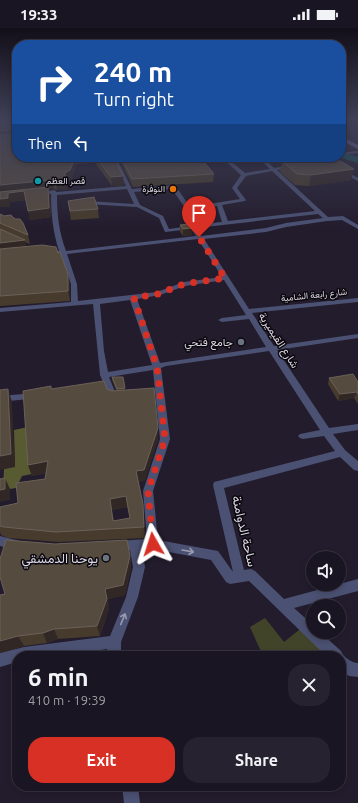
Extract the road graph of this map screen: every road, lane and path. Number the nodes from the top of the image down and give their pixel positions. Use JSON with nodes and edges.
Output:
{"nodes":[{"id":1,"x":36,"y":162,"type":"edge"},
{"id":2,"x":116,"y":162,"type":"edge"},
{"id":3,"x":229,"y":162,"type":"edge"},
{"id":4,"x":266,"y":162,"type":"edge"},
{"id":5,"x":296,"y":163,"type":"edge"},
{"id":6,"x":48,"y":168,"type":"edge"},
{"id":7,"x":338,"y":169,"type":"edge"},
{"id":8,"x":276,"y":170,"type":"junction"},
{"id":9,"x":244,"y":175,"type":"junction"},
{"id":10,"x":358,"y":180,"type":"edge"},
{"id":11,"x":129,"y":189,"type":"junction"},
{"id":12,"x":80,"y":192,"type":"junction"},
{"id":13,"x":55,"y":194,"type":"junction"},
{"id":14,"x":28,"y":195,"type":"edge"},
{"id":15,"x":220,"y":204,"type":"junction"},
{"id":16,"x":138,"y":206,"type":"junction"},
{"id":17,"x":189,"y":208,"type":"junction"},
{"id":18,"x":319,"y":212,"type":"junction"},
{"id":19,"x":327,"y":219,"type":"junction"},
{"id":20,"x":225,"y":222,"type":"junction"},
{"id":21,"x":201,"y":226,"type":"junction"},
{"id":22,"x":358,"y":226,"type":"edge"},
{"id":23,"x":193,"y":227,"type":"junction"},
{"id":24,"x":208,"y":236,"type":"junction"},
{"id":25,"x":199,"y":237,"type":"junction"},
{"id":26,"x":39,"y":250,"type":"edge"},
{"id":27,"x":62,"y":253,"type":"junction"},
{"id":28,"x":225,"y":278,"type":"junction"},
{"id":29,"x":134,"y":298,"type":"junction"},
{"id":30,"x":358,"y":300,"type":"edge"},
{"id":31,"x":96,"y":302,"type":"junction"},
{"id":32,"x":75,"y":304,"type":"junction"},
{"id":33,"x":0,"y":310,"type":"edge"},
{"id":34,"x":249,"y":314,"type":"junction"},
{"id":35,"x":222,"y":320,"type":"dead end"},
{"id":36,"x":358,"y":336,"type":"edge"},
{"id":37,"x":272,"y":349,"type":"junction"},
{"id":38,"x":157,"y":367,"type":"junction"},
{"id":39,"x":104,"y":375,"type":"junction"},
{"id":40,"x":46,"y":394,"type":"edge"},
{"id":41,"x":121,"y":397,"type":"edge"},
{"id":42,"x":0,"y":399,"type":"edge"},
{"id":43,"x":358,"y":427,"type":"edge"},
{"id":44,"x":326,"y":432,"type":"junction"},
{"id":45,"x":303,"y":436,"type":"dead end"},
{"id":46,"x":342,"y":453,"type":"junction"},
{"id":47,"x":358,"y":467,"type":"edge"},
{"id":48,"x":0,"y":541,"type":"edge"},
{"id":49,"x":135,"y":544,"type":"junction"},
{"id":50,"x":153,"y":544,"type":"junction"},
{"id":51,"x":29,"y":546,"type":"edge"},
{"id":52,"x":104,"y":546,"type":"edge"},
{"id":53,"x":240,"y":576,"type":"junction"},
{"id":54,"x":358,"y":586,"type":"edge"},
{"id":55,"x":283,"y":605,"type":"junction"},
{"id":56,"x":114,"y":642,"type":"junction"},
{"id":57,"x":46,"y":651,"type":"edge"},
{"id":58,"x":114,"y":651,"type":"edge"},
{"id":59,"x":331,"y":651,"type":"edge"},
{"id":60,"x":12,"y":657,"type":"edge"},
{"id":61,"x":0,"y":660,"type":"edge"},
{"id":62,"x":346,"y":665,"type":"edge"},
{"id":63,"x":358,"y":670,"type":"edge"},
{"id":64,"x":131,"y":791,"type":"edge"},
{"id":65,"x":132,"y":803,"type":"edge"}],
"edges":[{"from":1,"to":6,"type":"street"},
{"from":2,"to":11,"type":"street"},
{"from":3,"to":9,"type":"street"},
{"from":4,"to":8,"type":"street"},
{"from":5,"to":8,"type":"street"},
{"from":7,"to":10,"type":"street"},
{"from":8,"to":9,"type":"street"},
{"from":8,"to":18,"type":"street"},
{"from":9,"to":15,"type":"street"},
{"from":11,"to":12,"type":"street"},
{"from":11,"to":16,"type":"street"},
{"from":11,"to":17,"type":"street"},
{"from":12,"to":13,"type":"street"},
{"from":12,"to":16,"type":"street"},
{"from":13,"to":14,"type":"street"},
{"from":13,"to":27,"type":"street"},
{"from":15,"to":17,"type":"street"},
{"from":15,"to":20,"type":"street"},
{"from":16,"to":23,"type":"street"},
{"from":17,"to":21,"type":"street"},
{"from":18,"to":19,"type":"street"},
{"from":18,"to":20,"type":"street"},
{"from":19,"to":22,"type":"street"},
{"from":19,"to":24,"type":"street"},
{"from":20,"to":21,"type":"street"},
{"from":21,"to":23,"type":"street"},
{"from":21,"to":24,"type":"street"},
{"from":23,"to":25,"type":"street","name":"شارع القيميرية"},
{"from":24,"to":25,"type":"street"},
{"from":25,"to":27,"type":"street"},
{"from":25,"to":28,"type":"street","name":"شارع القيميرية"},
{"from":26,"to":27,"type":"street"},
{"from":27,"to":32,"type":"street"},
{"from":28,"to":29,"type":"street"},
{"from":28,"to":34,"type":"street","name":"شارع القيميرية"},
{"from":29,"to":31,"type":"street"},
{"from":29,"to":38,"type":"street"},
{"from":30,"to":34,"type":"street","name":"شارع رابعة الشامية"},
{"from":31,"to":32,"type":"street"},
{"from":31,"to":39,"type":"street"},
{"from":32,"to":33,"type":"street"},
{"from":34,"to":35,"type":"street","name":"شارع رابعة الشامية"},
{"from":34,"to":37,"type":"street","name":"شارع القيميرية"},
{"from":36,"to":37,"type":"street"},
{"from":37,"to":38,"type":"street"},
{"from":37,"to":44,"type":"street","name":"شارع القيميرية"},
{"from":38,"to":39,"type":"street"},
{"from":38,"to":50,"type":"street"},
{"from":39,"to":41,"type":"street"},
{"from":40,"to":42,"type":"street"},
{"from":43,"to":44,"type":"street"},
{"from":44,"to":45,"type":"street"},
{"from":44,"to":46,"type":"street","name":"شارع القيميرية"},
{"from":46,"to":47,"type":"street"},
{"from":46,"to":53,"type":"street","name":"ساحة الدوامنة"},
{"from":48,"to":51,"type":"street"},
{"from":49,"to":50,"type":"street"},
{"from":49,"to":52,"type":"street"},
{"from":56,"to":49,"type":"street","one_way":true},
{"from":50,"to":53,"type":"street","one_way":true},
{"from":53,"to":55,"type":"street","name":"ساحة الدوامنة"},
{"from":54,"to":55,"type":"street"},
{"from":55,"to":59,"type":"street","name":"ساحة الدوامنة"},
{"from":56,"to":57,"type":"street"},
{"from":56,"to":58,"type":"street"},
{"from":60,"to":61,"type":"street"},
{"from":62,"to":63,"type":"street"},
{"from":64,"to":65,"type":"street"}]}
